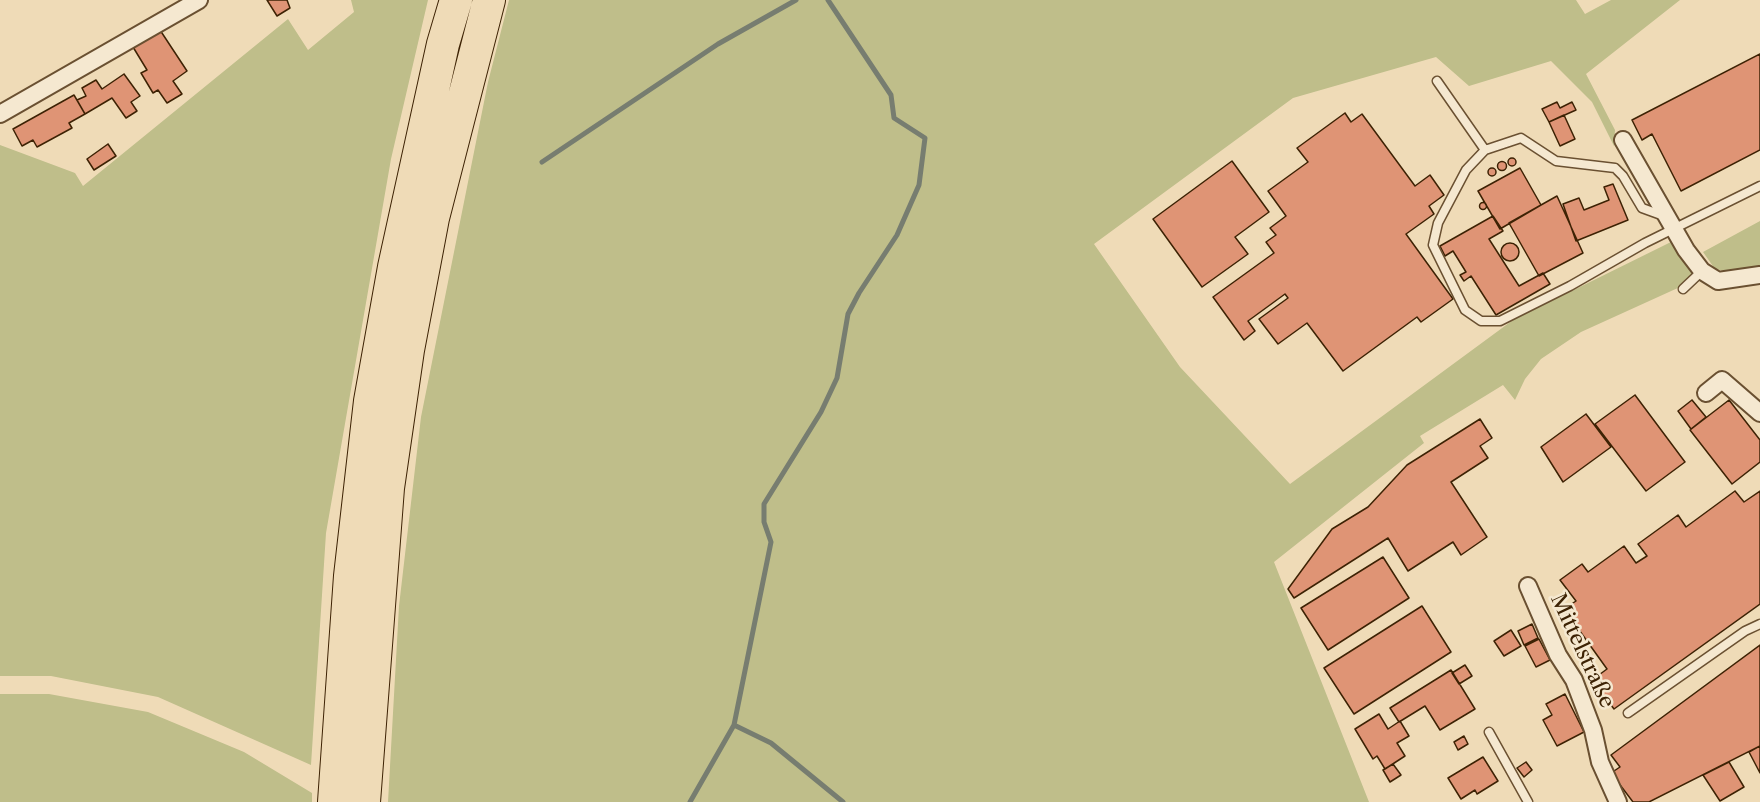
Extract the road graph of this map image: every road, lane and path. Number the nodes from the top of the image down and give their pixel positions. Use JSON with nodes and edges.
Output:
{"nodes":[{"id":1,"x":199,"y":0,"type":"edge"},
{"id":2,"x":456,"y":0,"type":"edge"},
{"id":3,"x":489,"y":0,"type":"edge"},
{"id":4,"x":1437,"y":81,"type":"dead end"},
{"id":5,"x":0,"y":114,"type":"edge"},
{"id":6,"x":1623,"y":140,"type":"dead end"},
{"id":7,"x":1485,"y":150,"type":"junction"},
{"id":8,"x":1760,"y":186,"type":"edge"},
{"id":9,"x":1670,"y":223,"type":"junction"},
{"id":10,"x":1702,"y":271,"type":"junction"},
{"id":11,"x":1760,"y":275,"type":"edge"},
{"id":12,"x":1683,"y":289,"type":"dead end"},
{"id":13,"x":1706,"y":393,"type":"dead end"},
{"id":14,"x":1760,"y":412,"type":"edge"},
{"id":15,"x":1528,"y":586,"type":"dead end"},
{"id":16,"x":1760,"y":624,"type":"edge"},
{"id":17,"x":1628,"y":713,"type":"dead end"},
{"id":18,"x":1488,"y":732,"type":"dead end"},
{"id":19,"x":334,"y":802,"type":"edge"},
{"id":20,"x":364,"y":802,"type":"edge"},
{"id":21,"x":1528,"y":802,"type":"edge"},
{"id":22,"x":1617,"y":802,"type":"edge"}],
"edges":[{"from":1,"to":5,"type":"street"},
{"from":2,"to":19,"type":"highway"},
{"from":3,"to":20,"type":"highway"},
{"from":4,"to":7,"type":"lane"},
{"from":6,"to":9,"type":"street"},
{"from":7,"to":9,"type":"lane"},
{"from":7,"to":9,"type":"lane"},
{"from":8,"to":9,"type":"lane"},
{"from":9,"to":10,"type":"street"},
{"from":10,"to":11,"type":"street"},
{"from":10,"to":12,"type":"lane"},
{"from":13,"to":14,"type":"street"},
{"from":15,"to":22,"type":"street","name":"Mittelstraße"},
{"from":16,"to":17,"type":"lane"},
{"from":18,"to":21,"type":"lane"}]}
